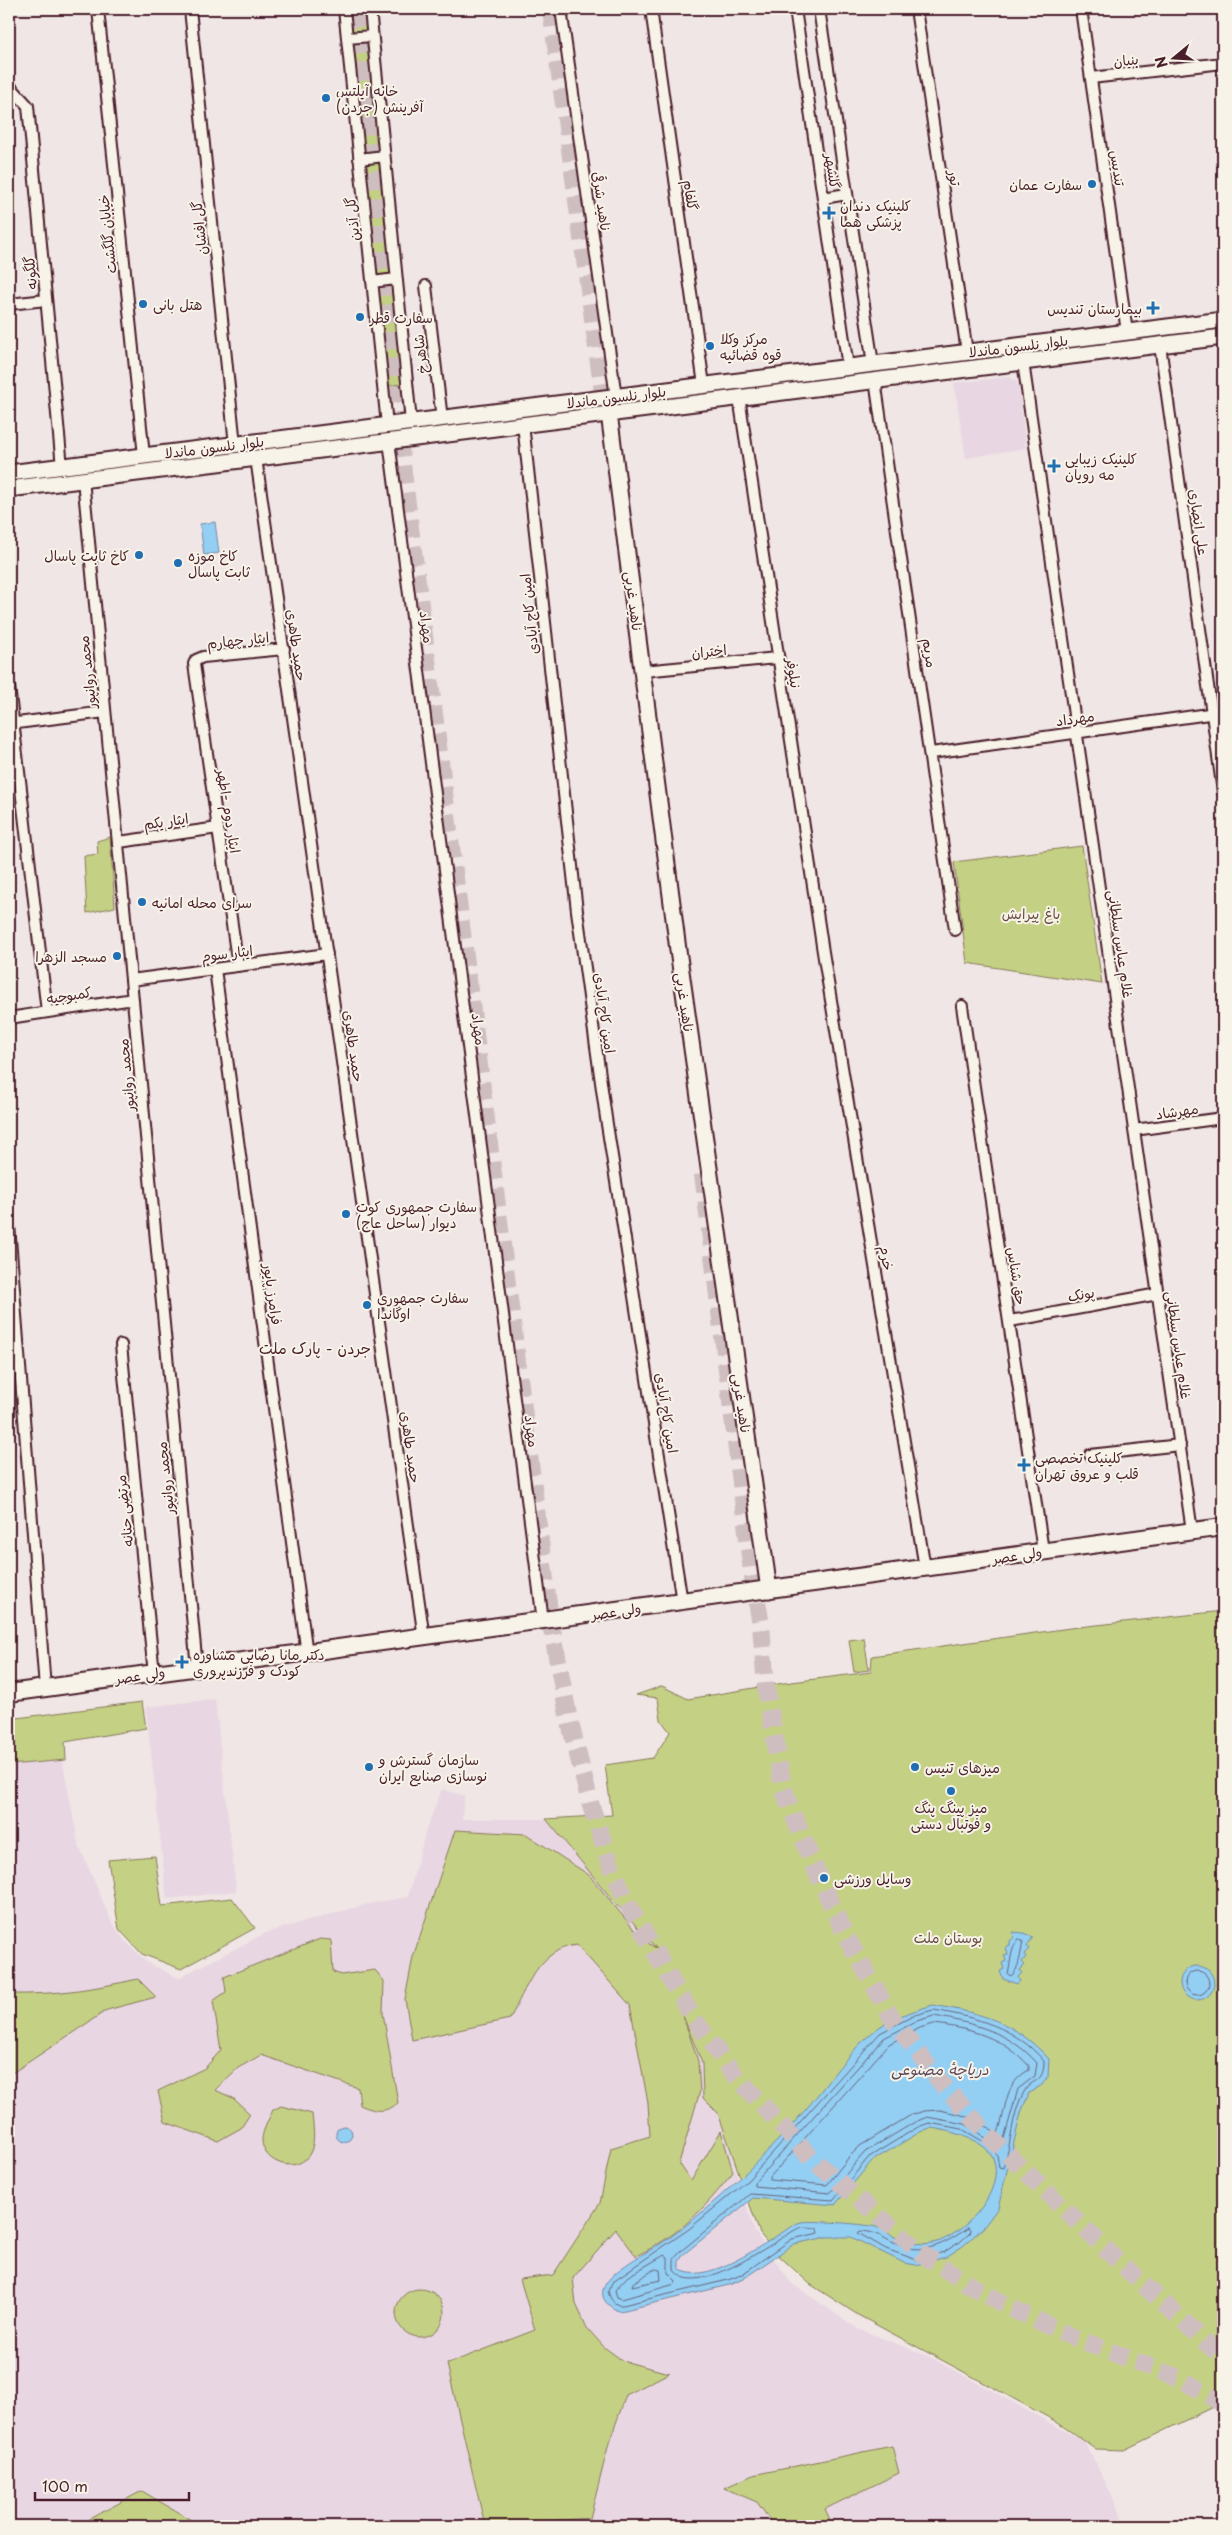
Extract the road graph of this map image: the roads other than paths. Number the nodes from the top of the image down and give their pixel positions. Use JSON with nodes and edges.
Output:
{"nodes":[{"id":1,"x":98,"y":9,"type":"edge"},
{"id":2,"x":190,"y":9,"type":"edge"},
{"id":3,"x":344,"y":9,"type":"edge"},
{"id":4,"x":370,"y":9,"type":"edge"},
{"id":5,"x":561,"y":9,"type":"edge"},
{"id":6,"x":651,"y":9,"type":"edge"},
{"id":7,"x":795,"y":9,"type":"edge"},
{"id":8,"x":819,"y":9,"type":"edge"},
{"id":9,"x":916,"y":9,"type":"edge"},
{"id":10,"x":1081,"y":9,"type":"edge"},
{"id":11,"x":372,"y":36,"type":"junction"},
{"id":12,"x":347,"y":38,"type":"junction"},
{"id":13,"x":1223,"y":63,"type":"edge"},
{"id":14,"x":1091,"y":78,"type":"junction"},
{"id":15,"x":9,"y":85,"type":"edge"},
{"id":16,"x":384,"y":156,"type":"junction"},
{"id":17,"x":359,"y":159,"type":"junction"},
{"id":18,"x":847,"y":194,"type":"junction"},
{"id":19,"x":823,"y":198,"type":"junction"},
{"id":20,"x":396,"y":279,"type":"junction"},
{"id":21,"x":372,"y":282,"type":"junction"},
{"id":22,"x":426,"y":286,"type":"dead end"},
{"id":23,"x":46,"y":300,"type":"junction"},
{"id":24,"x":9,"y":304,"type":"edge"},
{"id":25,"x":1223,"y":320,"type":"edge"},
{"id":26,"x":1127,"y":332,"type":"junction"},
{"id":27,"x":1223,"y":337,"type":"edge"},
{"id":28,"x":1160,"y":345,"type":"junction"},
{"id":29,"x":968,"y":352,"type":"junction"},
{"id":30,"x":1023,"y":362,"type":"junction"},
{"id":31,"x":873,"y":364,"type":"junction"},
{"id":32,"x":848,"y":367,"type":"junction"},
{"id":33,"x":876,"y":380,"type":"junction"},
{"id":34,"x":704,"y":386,"type":"junction"},
{"id":35,"x":616,"y":396,"type":"junction"},
{"id":36,"x":739,"y":397,"type":"junction"},
{"id":37,"x":609,"y":413,"type":"junction"},
{"id":38,"x":442,"y":419,"type":"junction"},
{"id":39,"x":411,"y":422,"type":"junction"},
{"id":40,"x":523,"y":424,"type":"junction"},
{"id":41,"x":387,"y":426,"type":"junction"},
{"id":42,"x":389,"y":441,"type":"junction"},
{"id":43,"x":235,"y":445,"type":"junction"},
{"id":44,"x":144,"y":456,"type":"junction"},
{"id":45,"x":256,"y":458,"type":"junction"},
{"id":46,"x":62,"y":466,"type":"junction"},
{"id":47,"x":145,"y":472,"type":"junction"},
{"id":48,"x":9,"y":473,"type":"edge"},
{"id":49,"x":82,"y":480,"type":"junction"},
{"id":50,"x":9,"y":489,"type":"edge"},
{"id":51,"x":284,"y":649,"type":"junction"},
{"id":52,"x":777,"y":658,"type":"junction"},
{"id":53,"x":196,"y":660,"type":"joint"},
{"id":54,"x":643,"y":671,"type":"junction"},
{"id":55,"x":9,"y":686,"type":"edge"},
{"id":56,"x":105,"y":712,"type":"junction"},
{"id":57,"x":1223,"y":712,"type":"edge"},
{"id":58,"x":1212,"y":713,"type":"junction"},
{"id":59,"x":11,"y":724,"type":"edge"},
{"id":60,"x":1077,"y":732,"type":"junction"},
{"id":61,"x":931,"y":752,"type":"junction"},
{"id":62,"x":1223,"y":792,"type":"edge"},
{"id":63,"x":218,"y":828,"type":"junction"},
{"id":64,"x":119,"y":842,"type":"junction"},
{"id":65,"x":955,"y":930,"type":"dead end"},
{"id":66,"x":823,"y":952,"type":"joint"},
{"id":67,"x":327,"y":954,"type":"junction"},
{"id":68,"x":238,"y":966,"type":"junction"},
{"id":69,"x":215,"y":969,"type":"junction"},
{"id":70,"x":131,"y":980,"type":"junction"},
{"id":71,"x":133,"y":999,"type":"junction"},
{"id":72,"x":962,"y":1006,"type":"dead end"},
{"id":73,"x":47,"y":1012,"type":"junction"},
{"id":74,"x":9,"y":1018,"type":"edge"},
{"id":75,"x":1223,"y":1118,"type":"edge"},
{"id":76,"x":1134,"y":1130,"type":"junction"},
{"id":77,"x":9,"y":1225,"type":"edge"},
{"id":78,"x":1158,"y":1294,"type":"junction"},
{"id":79,"x":1010,"y":1320,"type":"junction"},
{"id":80,"x":121,"y":1345,"type":"dead end"},
{"id":81,"x":1180,"y":1445,"type":"junction"},
{"id":82,"x":1090,"y":1455,"type":"dead end"},
{"id":83,"x":1223,"y":1527,"type":"edge"},
{"id":84,"x":1192,"y":1531,"type":"junction"},
{"id":85,"x":1043,"y":1551,"type":"junction"},
{"id":86,"x":925,"y":1568,"type":"junction"},
{"id":87,"x":769,"y":1590,"type":"junction"},
{"id":88,"x":682,"y":1602,"type":"junction"},
{"id":89,"x":543,"y":1621,"type":"junction"},
{"id":90,"x":424,"y":1638,"type":"junction"},
{"id":91,"x":307,"y":1654,"type":"junction"},
{"id":92,"x":197,"y":1668,"type":"junction"},
{"id":93,"x":154,"y":1674,"type":"junction"},
{"id":94,"x":45,"y":1688,"type":"junction"},
{"id":95,"x":9,"y":1693,"type":"edge"}],
"edges":[{"from":1,"to":44,"type":"street","name":"خیابان گلگشت"},
{"from":2,"to":43,"type":"street","name":"گل‌ افشان"},
{"from":3,"to":12,"type":"street","name":"گل آذین"},
{"from":4,"to":11,"type":"street"},
{"from":5,"to":35,"type":"street","name":"ناهید شرقی"},
{"from":6,"to":34,"type":"street","name":"گلفام"},
{"from":7,"to":19,"type":"street","name":"گلشهر"},
{"from":8,"to":18,"type":"street","name":"گلشهر"},
{"from":9,"to":29,"type":"street","name":"تور"},
{"from":10,"to":14,"type":"street","name":"تندیس"},
{"from":11,"to":12,"type":"street"},
{"from":11,"to":16,"type":"street"},
{"from":12,"to":17,"type":"street","name":"گل آذین"},
{"from":13,"to":14,"type":"street","name":"بنیان"},
{"from":14,"to":26,"type":"street","name":"تندیس"},
{"from":15,"to":23,"type":"street","name":"گلگونه"},
{"from":16,"to":17,"type":"street"},
{"from":16,"to":20,"type":"street"},
{"from":17,"to":21,"type":"street","name":"گل آذین"},
{"from":18,"to":19,"type":"street"},
{"from":18,"to":31,"type":"street","name":"گلشهر"},
{"from":19,"to":32,"type":"street","name":"گلشهر"},
{"from":20,"to":21,"type":"street"},
{"from":20,"to":39,"type":"street"},
{"from":21,"to":41,"type":"street","name":"گل آذین"},
{"from":22,"to":38,"type":"street","name":"شاهرخ"},
{"from":23,"to":24,"type":"street"},
{"from":23,"to":46,"type":"street","name":"گلگونه"},
{"from":25,"to":26,"type":"main road","name":"بلوار نلسون ماندلا"},
{"from":26,"to":29,"type":"main road","name":"بلوار نلسون ماندلا"},
{"from":27,"to":28,"type":"main road","name":"بلوار نلسون ماندلا"},
{"from":28,"to":30,"type":"main road","name":"بلوار نلسون ماندلا"},
{"from":28,"to":58,"type":"street","name":"علی انصاری"},
{"from":29,"to":31,"type":"main road","name":"بلوار نلسون ماندلا"},
{"from":30,"to":33,"type":"main road","name":"بلوار نلسون ماندلا"},
{"from":30,"to":60,"type":"street","name":"غلام عباس سلطانی"},
{"from":31,"to":32,"type":"main road","name":"بلوار نلسون ماندلا"},
{"from":32,"to":34,"type":"main road","name":"بلوار نلسون ماندلا"},
{"from":33,"to":36,"type":"main road","name":"بلوار نلسون ماندلا"},
{"from":33,"to":61,"type":"street","name":"مریم"},
{"from":34,"to":35,"type":"main road","name":"بلوار نلسون ماندلا"},
{"from":35,"to":38,"type":"main road","name":"بلوار نلسون ماندلا"},
{"from":36,"to":37,"type":"main road","name":"بلوار نلسون ماندلا"},
{"from":36,"to":52,"type":"street","name":"نیلوفر"},
{"from":37,"to":40,"type":"main road","name":"بلوار نلسون ماندلا"},
{"from":37,"to":54,"type":"main road","name":"ناهید غربی"},
{"from":38,"to":39,"type":"main road","name":"بلوار نلسون ماندلا"},
{"from":39,"to":41,"type":"main road","name":"بلوار نلسون ماندلا"},
{"from":40,"to":42,"type":"main road","name":"بلوار نلسون ماندلا"},
{"from":40,"to":88,"type":"street","name":"امین کاج آبادی"},
{"from":41,"to":43,"type":"main road","name":"بلوار نلسون ماندلا"},
{"from":42,"to":45,"type":"main road","name":"بلوار نلسون ماندلا"},
{"from":42,"to":89,"type":"street","name":"مهراد"},
{"from":43,"to":44,"type":"main road","name":"بلوار نلسون ماندلا"},
{"from":44,"to":46,"type":"main road","name":"بلوار نلسون ماندلا"},
{"from":44,"to":47,"type":"main road"},
{"from":45,"to":47,"type":"main road","name":"بلوار نلسون ماندلا"},
{"from":45,"to":51,"type":"street","name":"حمید طاهری"},
{"from":46,"to":48,"type":"main road","name":"بلوار نلسون ماندلا"},
{"from":47,"to":49,"type":"main road","name":"بلوار نلسون ماندلا"},
{"from":49,"to":50,"type":"main road","name":"بلوار نلسون ماندلا"},
{"from":49,"to":56,"type":"street","name":"محمد روانپور"},
{"from":51,"to":53,"type":"street","name":"ایثار چهارم"},
{"from":51,"to":67,"type":"street","name":"حمید طاهری"},
{"from":52,"to":54,"type":"street","name":"اختران"},
{"from":52,"to":66,"type":"street","name":"نیلوفر"},
{"from":53,"to":63,"type":"street","name":"ایثار دوم -اطهر"},
{"from":54,"to":87,"type":"main road","name":"ناهید غربی"},
{"from":55,"to":59,"type":"street"},
{"from":56,"to":59,"type":"street"},
{"from":56,"to":64,"type":"street","name":"محمد روانپور"},
{"from":57,"to":58,"type":"street","name":"مهرداد"},
{"from":58,"to":60,"type":"street","name":"مهرداد"},
{"from":58,"to":62,"type":"street","name":"علی انصاری"},
{"from":59,"to":73,"type":"street"},
{"from":60,"to":61,"type":"street","name":"مهرداد"},
{"from":60,"to":76,"type":"street","name":"غلام عباس سلطانی"},
{"from":61,"to":65,"type":"street","name":"مریم"},
{"from":63,"to":64,"type":"street","name":"ایثار یکم"},
{"from":63,"to":68,"type":"street","name":"ایثار دوم -اطهر"},
{"from":64,"to":70,"type":"street","name":"محمد روانپور"},
{"from":66,"to":86,"type":"street","name":"خرم"},
{"from":67,"to":68,"type":"street","name":"ایثار سوم"},
{"from":67,"to":90,"type":"street","name":"حمید طاهری"},
{"from":68,"to":69,"type":"street","name":"ایثار سوم"},
{"from":69,"to":70,"type":"street","name":"ایثار سوم"},
{"from":69,"to":91,"type":"street","name":"فرامرز پایور"},
{"from":70,"to":71,"type":"street","name":"محمد روانپور"},
{"from":71,"to":73,"type":"street","name":"کمبوجیه"},
{"from":71,"to":92,"type":"street","name":"محمد روانپور"},
{"from":72,"to":79,"type":"street","name":"حق شناس"},
{"from":73,"to":74,"type":"street","name":"کمبوجیه"},
{"from":75,"to":76,"type":"street","name":"مهرشاد"},
{"from":76,"to":78,"type":"street","name":"غلام عباس سلطانی"},
{"from":77,"to":94,"type":"street"},
{"from":78,"to":79,"type":"street","name":"پونک"},
{"from":78,"to":81,"type":"street","name":"غلام عباس سلطانی"},
{"from":79,"to":85,"type":"street","name":"حق شناس"},
{"from":80,"to":93,"type":"street","name":"مرتضی حنانه"},
{"from":81,"to":82,"type":"street"},
{"from":81,"to":84,"type":"street","name":"غلام عباس سلطانی"},
{"from":83,"to":84,"type":"main road","name":"ولی عصر"},
{"from":84,"to":85,"type":"main road","name":"ولی عصر"},
{"from":85,"to":86,"type":"main road","name":"ولی عصر"},
{"from":86,"to":87,"type":"main road","name":"ولی عصر"},
{"from":87,"to":88,"type":"main road","name":"ولی عصر"},
{"from":88,"to":89,"type":"main road","name":"ولی عصر"},
{"from":89,"to":90,"type":"main road","name":"ولی عصر"},
{"from":90,"to":91,"type":"main road","name":"ولی عصر"},
{"from":91,"to":92,"type":"main road","name":"ولی عصر"},
{"from":92,"to":93,"type":"main road","name":"ولی عصر"},
{"from":93,"to":94,"type":"main road","name":"ولی عصر"},
{"from":94,"to":95,"type":"main road","name":"ولی عصر"}]}
